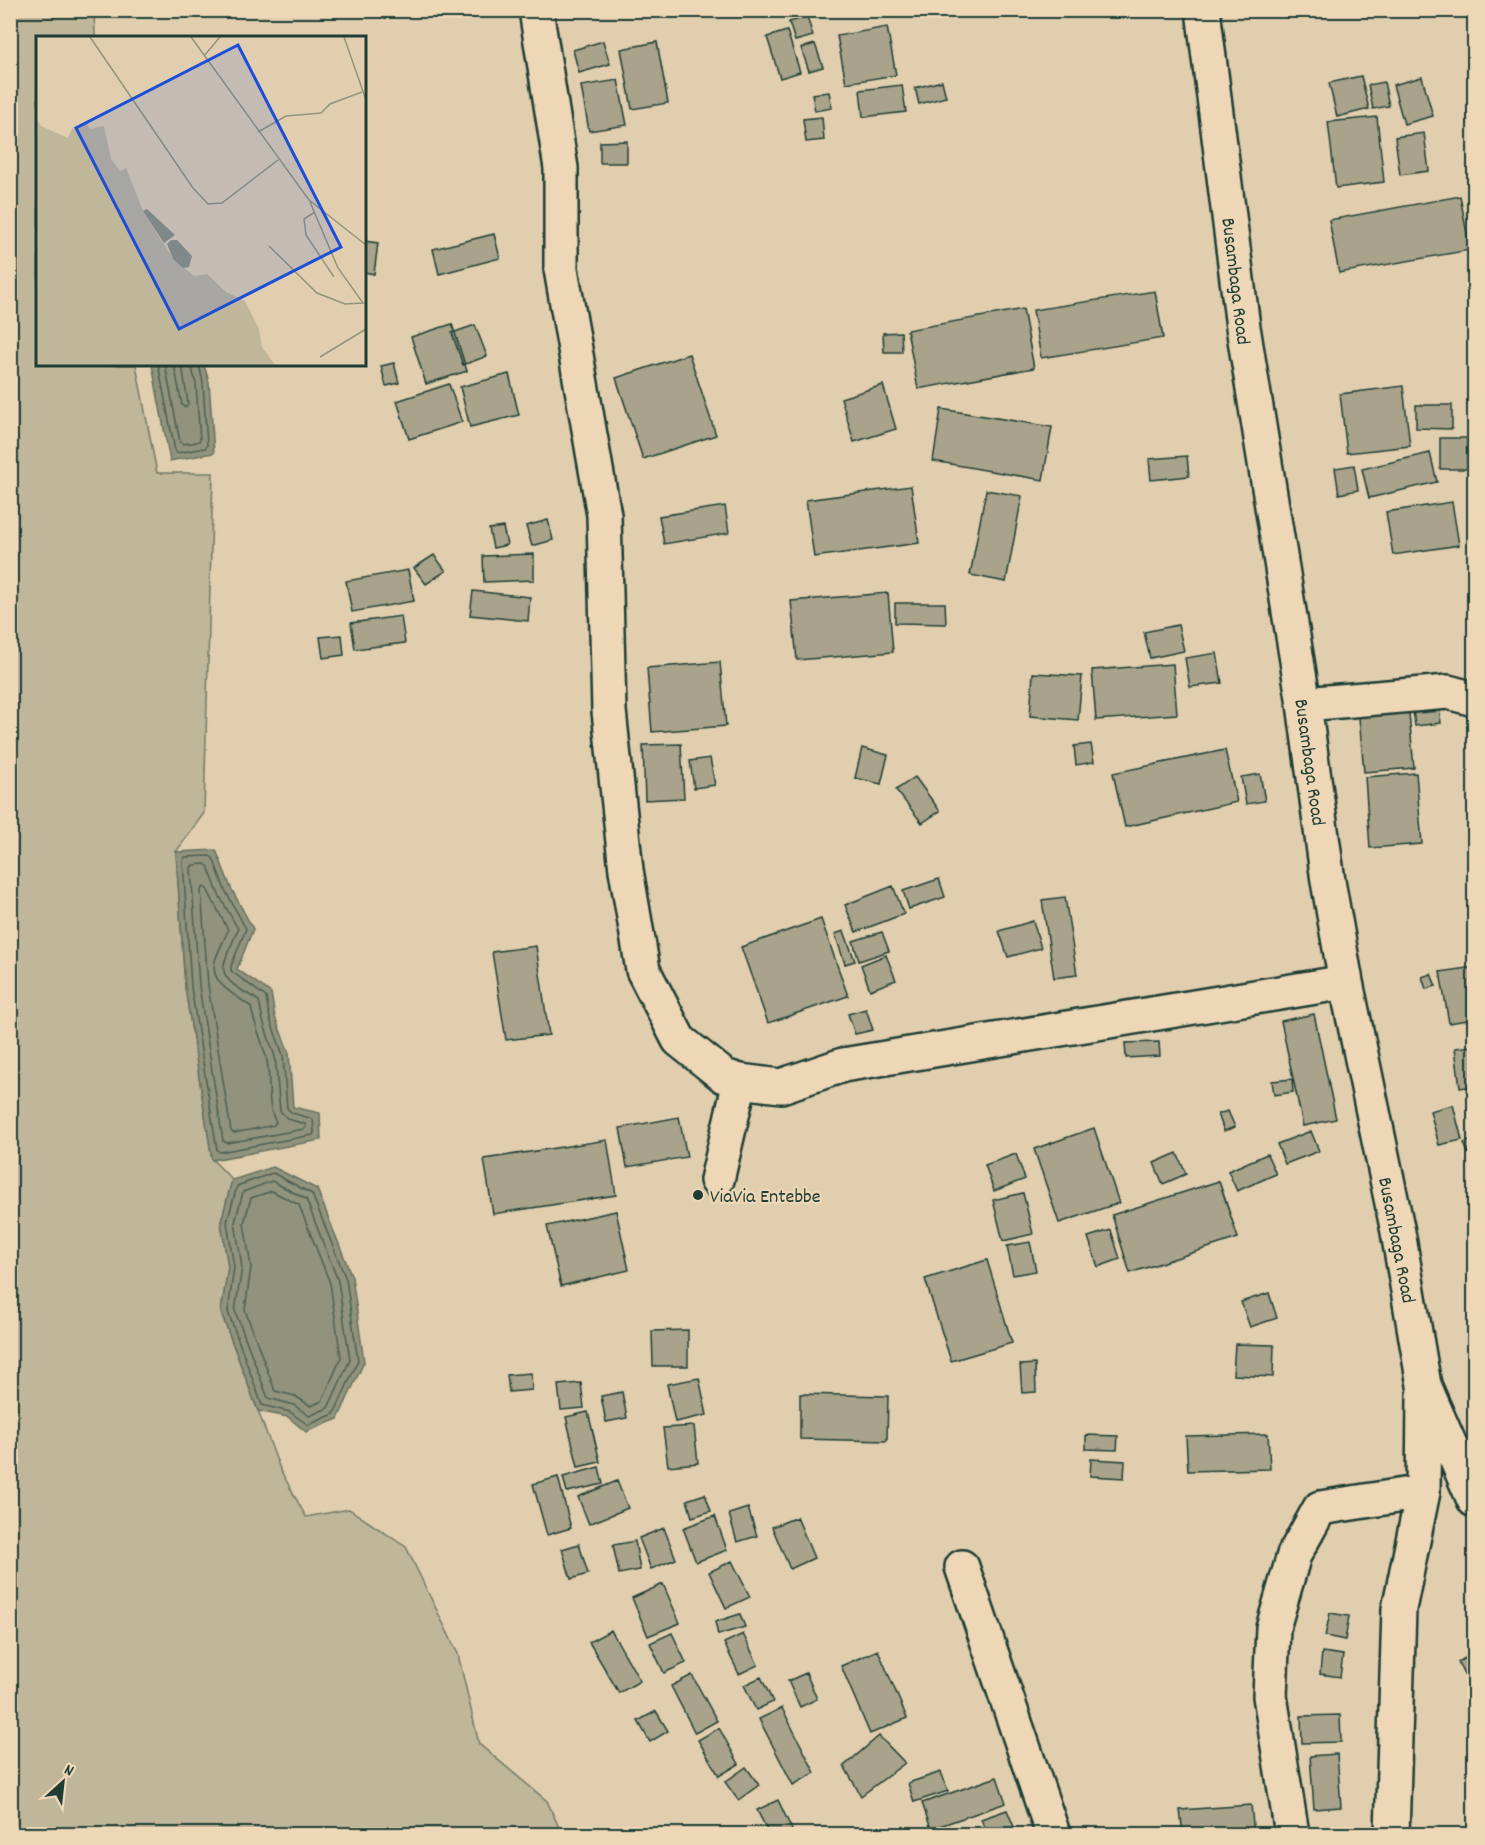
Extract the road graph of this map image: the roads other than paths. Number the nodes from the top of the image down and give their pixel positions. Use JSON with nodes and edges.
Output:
{"nodes":[{"id":1,"x":536,"y":10,"type":"edge"},
{"id":2,"x":1203,"y":10,"type":"edge"},
{"id":3,"x":1474,"y":699,"type":"edge"},
{"id":4,"x":1304,"y":704,"type":"junction"},
{"id":5,"x":1346,"y":982,"type":"junction"},
{"id":6,"x":740,"y":1081,"type":"junction"},
{"id":7,"x":717,"y":1180,"type":"dead end"},
{"id":8,"x":1424,"y":1385,"type":"junction"},
{"id":9,"x":1423,"y":1492,"type":"junction"},
{"id":10,"x":1474,"y":1500,"type":"edge"},
{"id":11,"x":962,"y":1568,"type":"dead end"},
{"id":12,"x":1053,"y":1834,"type":"edge"},
{"id":13,"x":1292,"y":1834,"type":"edge"},
{"id":14,"x":1392,"y":1834,"type":"edge"}],
"edges":[{"from":1,"to":6,"type":"street"},
{"from":2,"to":4,"type":"street","name":"Busambaga Road"},
{"from":3,"to":4,"type":"street"},
{"from":4,"to":5,"type":"street","name":"Busambaga Road"},
{"from":5,"to":6,"type":"street"},
{"from":5,"to":8,"type":"street","name":"Busambaga Road"},
{"from":6,"to":7,"type":"street"},
{"from":8,"to":9,"type":"street"},
{"from":8,"to":10,"type":"street","name":"Busambaga Road"},
{"from":9,"to":13,"type":"street"},
{"from":9,"to":14,"type":"street"},
{"from":11,"to":12,"type":"street"}]}
